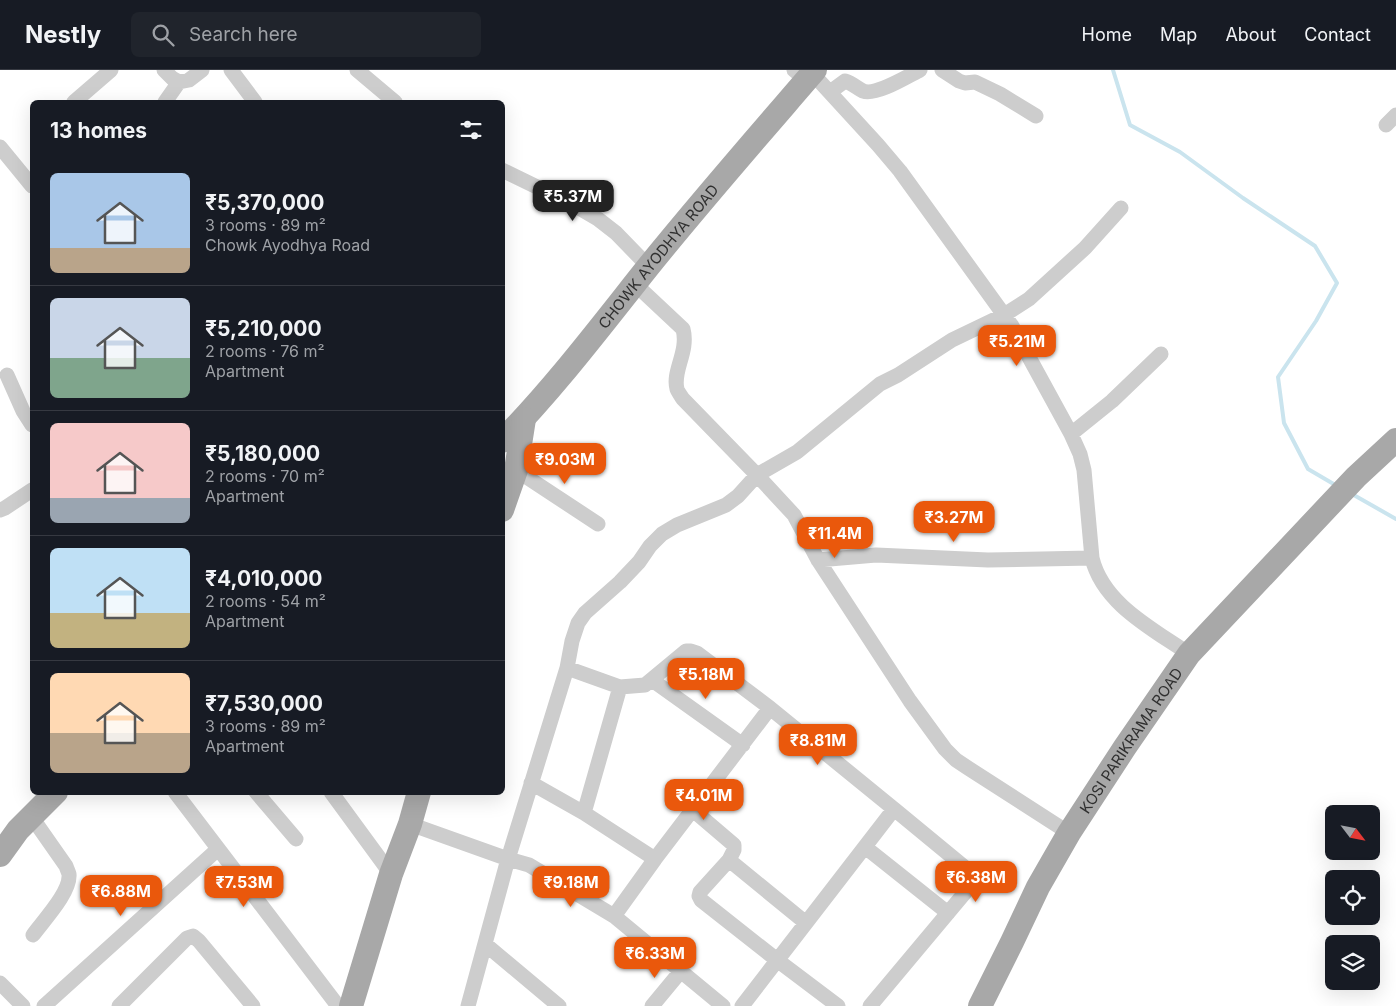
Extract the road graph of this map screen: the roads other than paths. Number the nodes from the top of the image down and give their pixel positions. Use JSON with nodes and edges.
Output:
{"nodes":[{"id":1,"x":111,"y":70,"type":"edge"},
{"id":2,"x":164,"y":70,"type":"edge"},
{"id":3,"x":202,"y":70,"type":"edge"},
{"id":4,"x":231,"y":70,"type":"edge"},
{"id":5,"x":357,"y":70,"type":"edge"},
{"id":6,"x":920,"y":70,"type":"edge"},
{"id":7,"x":942,"y":70,"type":"edge"},
{"id":8,"x":807,"y":73,"type":"edge"},
{"id":9,"x":179,"y":82,"type":"junction"},
{"id":10,"x":830,"y":92,"type":"junction"},
{"id":11,"x":76,"y":100,"type":"edge"},
{"id":12,"x":166,"y":100,"type":"edge"},
{"id":13,"x":254,"y":100,"type":"edge"},
{"id":14,"x":393,"y":100,"type":"edge"},
{"id":15,"x":1036,"y":116,"type":"dead end"},
{"id":16,"x":2,"y":152,"type":"edge"},
{"id":17,"x":505,"y":171,"type":"edge"},
{"id":18,"x":30,"y":184,"type":"edge"},
{"id":19,"x":1121,"y":208,"type":"dead end"},
{"id":20,"x":642,"y":275,"type":"junction"},
{"id":21,"x":1004,"y":315,"type":"junction"},
{"id":22,"x":1161,"y":354,"type":"dead end"},
{"id":23,"x":7,"y":375,"type":"dead end"},
{"id":24,"x":524,"y":419,"type":"junction"},
{"id":25,"x":30,"y":422,"type":"edge"},
{"id":26,"x":1071,"y":434,"type":"junction"},
{"id":27,"x":505,"y":438,"type":"edge"},
{"id":28,"x":1396,"y":440,"type":"edge"},
{"id":29,"x":516,"y":470,"type":"junction"},
{"id":30,"x":757,"y":474,"type":"junction"},
{"id":31,"x":30,"y":491,"type":"edge"},
{"id":32,"x":505,"y":501,"type":"edge"},
{"id":33,"x":0,"y":510,"type":"edge"},
{"id":34,"x":598,"y":524,"type":"dead end"},
{"id":35,"x":1092,"y":558,"type":"junction"},
{"id":36,"x":818,"y":560,"type":"junction"},
{"id":37,"x":1189,"y":654,"type":"junction"},
{"id":38,"x":566,"y":668,"type":"junction"},
{"id":39,"x":652,"y":680,"type":"junction"},
{"id":40,"x":620,"y":687,"type":"junction"},
{"id":41,"x":770,"y":708,"type":"junction"},
{"id":42,"x":743,"y":745,"type":"junction"},
{"id":43,"x":532,"y":783,"type":"junction"},
{"id":44,"x":53,"y":795,"type":"edge"},
{"id":45,"x":176,"y":795,"type":"edge"},
{"id":46,"x":259,"y":795,"type":"edge"},
{"id":47,"x":333,"y":795,"type":"edge"},
{"id":48,"x":345,"y":795,"type":"edge"},
{"id":49,"x":418,"y":795,"type":"edge"},
{"id":50,"x":342,"y":807,"type":"junction"},
{"id":51,"x":894,"y":809,"type":"junction"},
{"id":52,"x":693,"y":810,"type":"junction"},
{"id":53,"x":584,"y":813,"type":"junction"},
{"id":54,"x":30,"y":816,"type":"junction"},
{"id":55,"x":410,"y":824,"type":"junction"},
{"id":56,"x":1069,"y":833,"type":"junction"},
{"id":57,"x":296,"y":839,"type":"dead end"},
{"id":58,"x":865,"y":847,"type":"junction"},
{"id":59,"x":218,"y":849,"type":"junction"},
{"id":60,"x":0,"y":854,"type":"edge"},
{"id":61,"x":508,"y":859,"type":"junction"},
{"id":62,"x":655,"y":859,"type":"junction"},
{"id":63,"x":729,"y":860,"type":"junction"},
{"id":64,"x":391,"y":874,"type":"junction"},
{"id":65,"x":948,"y":913,"type":"junction"},
{"id":66,"x":614,"y":916,"type":"junction"},
{"id":67,"x":806,"y":923,"type":"junction"},
{"id":68,"x":33,"y":935,"type":"dead end"},
{"id":69,"x":485,"y":944,"type":"junction"},
{"id":70,"x":777,"y":960,"type":"junction"},
{"id":71,"x":681,"y":971,"type":"junction"},
{"id":72,"x":0,"y":983,"type":"edge"},
{"id":73,"x":349,"y":1005,"type":"edge"},
{"id":74,"x":23,"y":1006,"type":"edge"},
{"id":75,"x":44,"y":1006,"type":"edge"},
{"id":76,"x":119,"y":1006,"type":"edge"},
{"id":77,"x":253,"y":1006,"type":"edge"},
{"id":78,"x":468,"y":1006,"type":"edge"},
{"id":79,"x":559,"y":1006,"type":"edge"},
{"id":80,"x":652,"y":1006,"type":"edge"},
{"id":81,"x":723,"y":1006,"type":"edge"},
{"id":82,"x":742,"y":1006,"type":"edge"},
{"id":83,"x":838,"y":1006,"type":"edge"},
{"id":84,"x":870,"y":1006,"type":"edge"},
{"id":85,"x":980,"y":1006,"type":"edge"}],
"edges":[{"from":1,"to":11,"type":"street"},
{"from":2,"to":9,"type":"street"},
{"from":3,"to":9,"type":"street"},
{"from":4,"to":13,"type":"street"},
{"from":5,"to":14,"type":"street"},
{"from":6,"to":10,"type":"street"},
{"from":7,"to":15,"type":"street"},
{"from":8,"to":10,"type":"street"},
{"from":8,"to":20,"type":"main road","name":"CHOWK AYODHYA ROAD"},
{"from":9,"to":12,"type":"street"},
{"from":10,"to":21,"type":"street"},
{"from":16,"to":18,"type":"street"},
{"from":17,"to":20,"type":"street"},
{"from":19,"to":21,"type":"street"},
{"from":20,"to":24,"type":"main road","name":"CHOWK AYODHYA ROAD"},
{"from":20,"to":30,"type":"street"},
{"from":21,"to":26,"type":"street"},
{"from":21,"to":30,"type":"street"},
{"from":22,"to":26,"type":"street"},
{"from":23,"to":25,"type":"street"},
{"from":24,"to":27,"type":"main road","name":"CHOWK AYODHYA ROAD"},
{"from":24,"to":29,"type":"main road"},
{"from":26,"to":35,"type":"street"},
{"from":28,"to":37,"type":"main road","name":"KOSI PARIKRAMA ROAD"},
{"from":29,"to":32,"type":"main road"},
{"from":29,"to":34,"type":"street"},
{"from":30,"to":36,"type":"street"},
{"from":30,"to":38,"type":"street"},
{"from":31,"to":33,"type":"street"},
{"from":35,"to":36,"type":"street"},
{"from":35,"to":37,"type":"street"},
{"from":36,"to":56,"type":"street"},
{"from":37,"to":56,"type":"main road","name":"KOSI PARIKRAMA ROAD"},
{"from":38,"to":40,"type":"street"},
{"from":38,"to":43,"type":"street"},
{"from":39,"to":40,"type":"street"},
{"from":39,"to":41,"type":"street"},
{"from":39,"to":42,"type":"street"},
{"from":40,"to":53,"type":"street"},
{"from":41,"to":42,"type":"street"},
{"from":41,"to":51,"type":"street"},
{"from":42,"to":52,"type":"street"},
{"from":43,"to":53,"type":"street"},
{"from":43,"to":61,"type":"street"},
{"from":44,"to":54,"type":"main road"},
{"from":45,"to":59,"type":"street"},
{"from":46,"to":57,"type":"street"},
{"from":47,"to":50,"type":"street"},
{"from":48,"to":50,"type":"street"},
{"from":49,"to":55,"type":"main road"},
{"from":50,"to":64,"type":"street"},
{"from":51,"to":58,"type":"street"},
{"from":51,"to":65,"type":"street"},
{"from":52,"to":62,"type":"street"},
{"from":52,"to":63,"type":"street"},
{"from":53,"to":62,"type":"street"},
{"from":54,"to":60,"type":"main road"},
{"from":54,"to":68,"type":"street"},
{"from":55,"to":61,"type":"street"},
{"from":55,"to":64,"type":"main road"},
{"from":56,"to":85,"type":"main road","name":"KOSI PARIKRAMA ROAD"},
{"from":58,"to":65,"type":"street"},
{"from":58,"to":67,"type":"street"},
{"from":59,"to":73,"type":"street"},
{"from":59,"to":75,"type":"street"},
{"from":61,"to":66,"type":"street"},
{"from":61,"to":69,"type":"street"},
{"from":62,"to":66,"type":"street"},
{"from":63,"to":67,"type":"street"},
{"from":63,"to":70,"type":"street"},
{"from":64,"to":73,"type":"main road"},
{"from":65,"to":84,"type":"street"},
{"from":66,"to":71,"type":"street"},
{"from":67,"to":70,"type":"street"},
{"from":69,"to":78,"type":"street"},
{"from":69,"to":79,"type":"street"},
{"from":70,"to":82,"type":"street"},
{"from":70,"to":83,"type":"street"},
{"from":71,"to":80,"type":"street"},
{"from":71,"to":81,"type":"street"},
{"from":72,"to":74,"type":"street"},
{"from":76,"to":77,"type":"street"}]}
